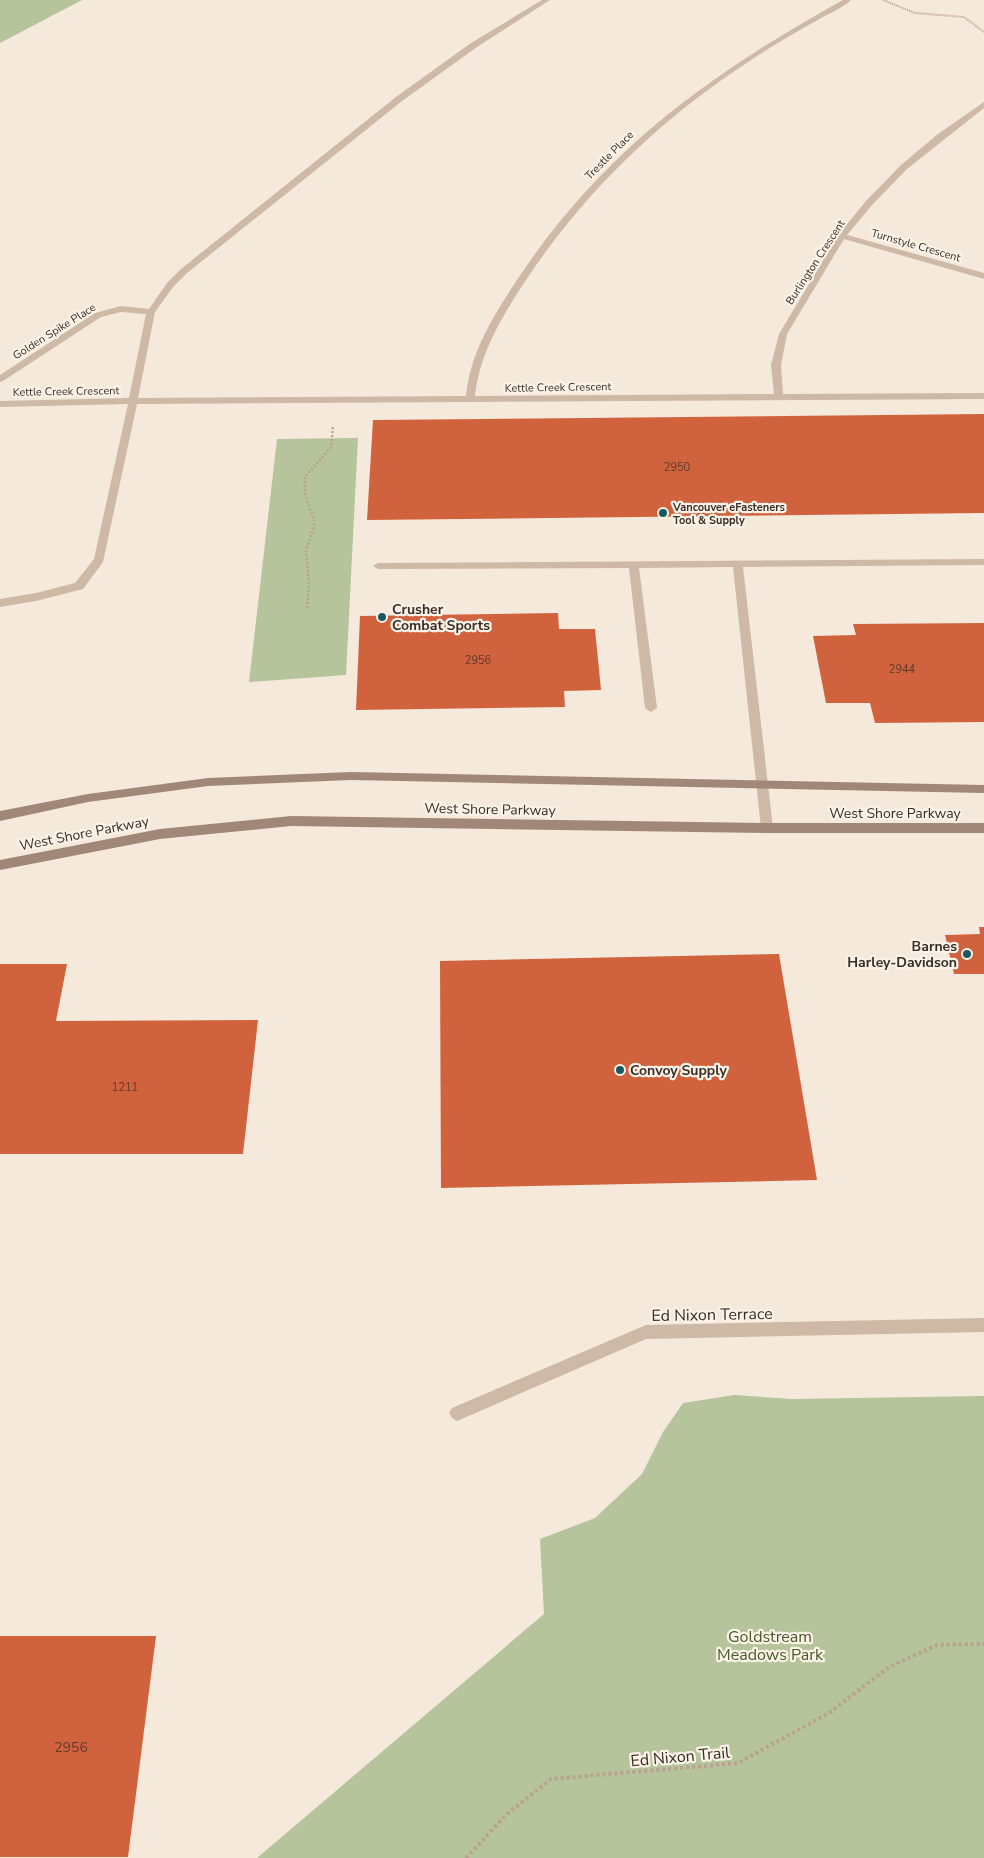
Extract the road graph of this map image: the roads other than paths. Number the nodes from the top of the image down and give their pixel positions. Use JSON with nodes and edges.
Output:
{"nodes":[{"id":1,"x":547,"y":0,"type":"edge"},
{"id":2,"x":848,"y":0,"type":"edge"},
{"id":3,"x":984,"y":104,"type":"edge"},
{"id":4,"x":842,"y":236,"type":"junction"},
{"id":5,"x":984,"y":276,"type":"edge"},
{"id":6,"x":151,"y":312,"type":"junction"},
{"id":7,"x":0,"y":379,"type":"edge"},
{"id":8,"x":779,"y":396,"type":"junction"},
{"id":9,"x":984,"y":396,"type":"edge"},
{"id":10,"x":470,"y":399,"type":"junction"},
{"id":11,"x":133,"y":402,"type":"junction"},
{"id":12,"x":0,"y":404,"type":"edge"},
{"id":13,"x":984,"y":562,"type":"edge"},
{"id":14,"x":738,"y":564,"type":"junction"},
{"id":15,"x":634,"y":565,"type":"junction"},
{"id":16,"x":378,"y":566,"type":"dead end"},
{"id":17,"x":0,"y":603,"type":"edge"},
{"id":18,"x":651,"y":708,"type":"dead end"},
{"id":19,"x":762,"y":786,"type":"junction"},
{"id":20,"x":984,"y":789,"type":"edge"},
{"id":21,"x":0,"y":816,"type":"edge"},
{"id":22,"x":767,"y":828,"type":"junction"},
{"id":23,"x":984,"y":828,"type":"edge"},
{"id":24,"x":0,"y":865,"type":"edge"},
{"id":25,"x":984,"y":1326,"type":"edge"},
{"id":26,"x":457,"y":1413,"type":"dead end"}],
"edges":[{"from":1,"to":6,"type":"street","name":"Kettle Creek Crescent"},
{"from":2,"to":10,"type":"street","name":"Trestle Place"},
{"from":3,"to":4,"type":"street","name":"Burlington Crescent"},
{"from":4,"to":5,"type":"street","name":"Turnstyle Crescent"},
{"from":4,"to":8,"type":"street","name":"Burlington Crescent"},
{"from":6,"to":7,"type":"street","name":"Golden Spike Place"},
{"from":6,"to":11,"type":"street","name":"Kettle Creek Crescent"},
{"from":8,"to":9,"type":"street","name":"Kettle Creek Crescent"},
{"from":8,"to":10,"type":"street","name":"Kettle Creek Crescent"},
{"from":10,"to":11,"type":"street","name":"Kettle Creek Crescent"},
{"from":11,"to":12,"type":"street","name":"Kettle Creek Crescent"},
{"from":11,"to":17,"type":"street"},
{"from":13,"to":14,"type":"street"},
{"from":14,"to":15,"type":"street"},
{"from":14,"to":19,"type":"street"},
{"from":15,"to":16,"type":"street"},
{"from":15,"to":18,"type":"street"},
{"from":19,"to":20,"type":"main road","name":"West Shore Parkway"},
{"from":19,"to":21,"type":"main road","name":"West Shore Parkway"},
{"from":19,"to":22,"type":"street"},
{"from":22,"to":23,"type":"main road","name":"West Shore Parkway"},
{"from":22,"to":24,"type":"main road","name":"West Shore Parkway"},
{"from":25,"to":26,"type":"street","name":"Ed Nixon Terrace"}]}
